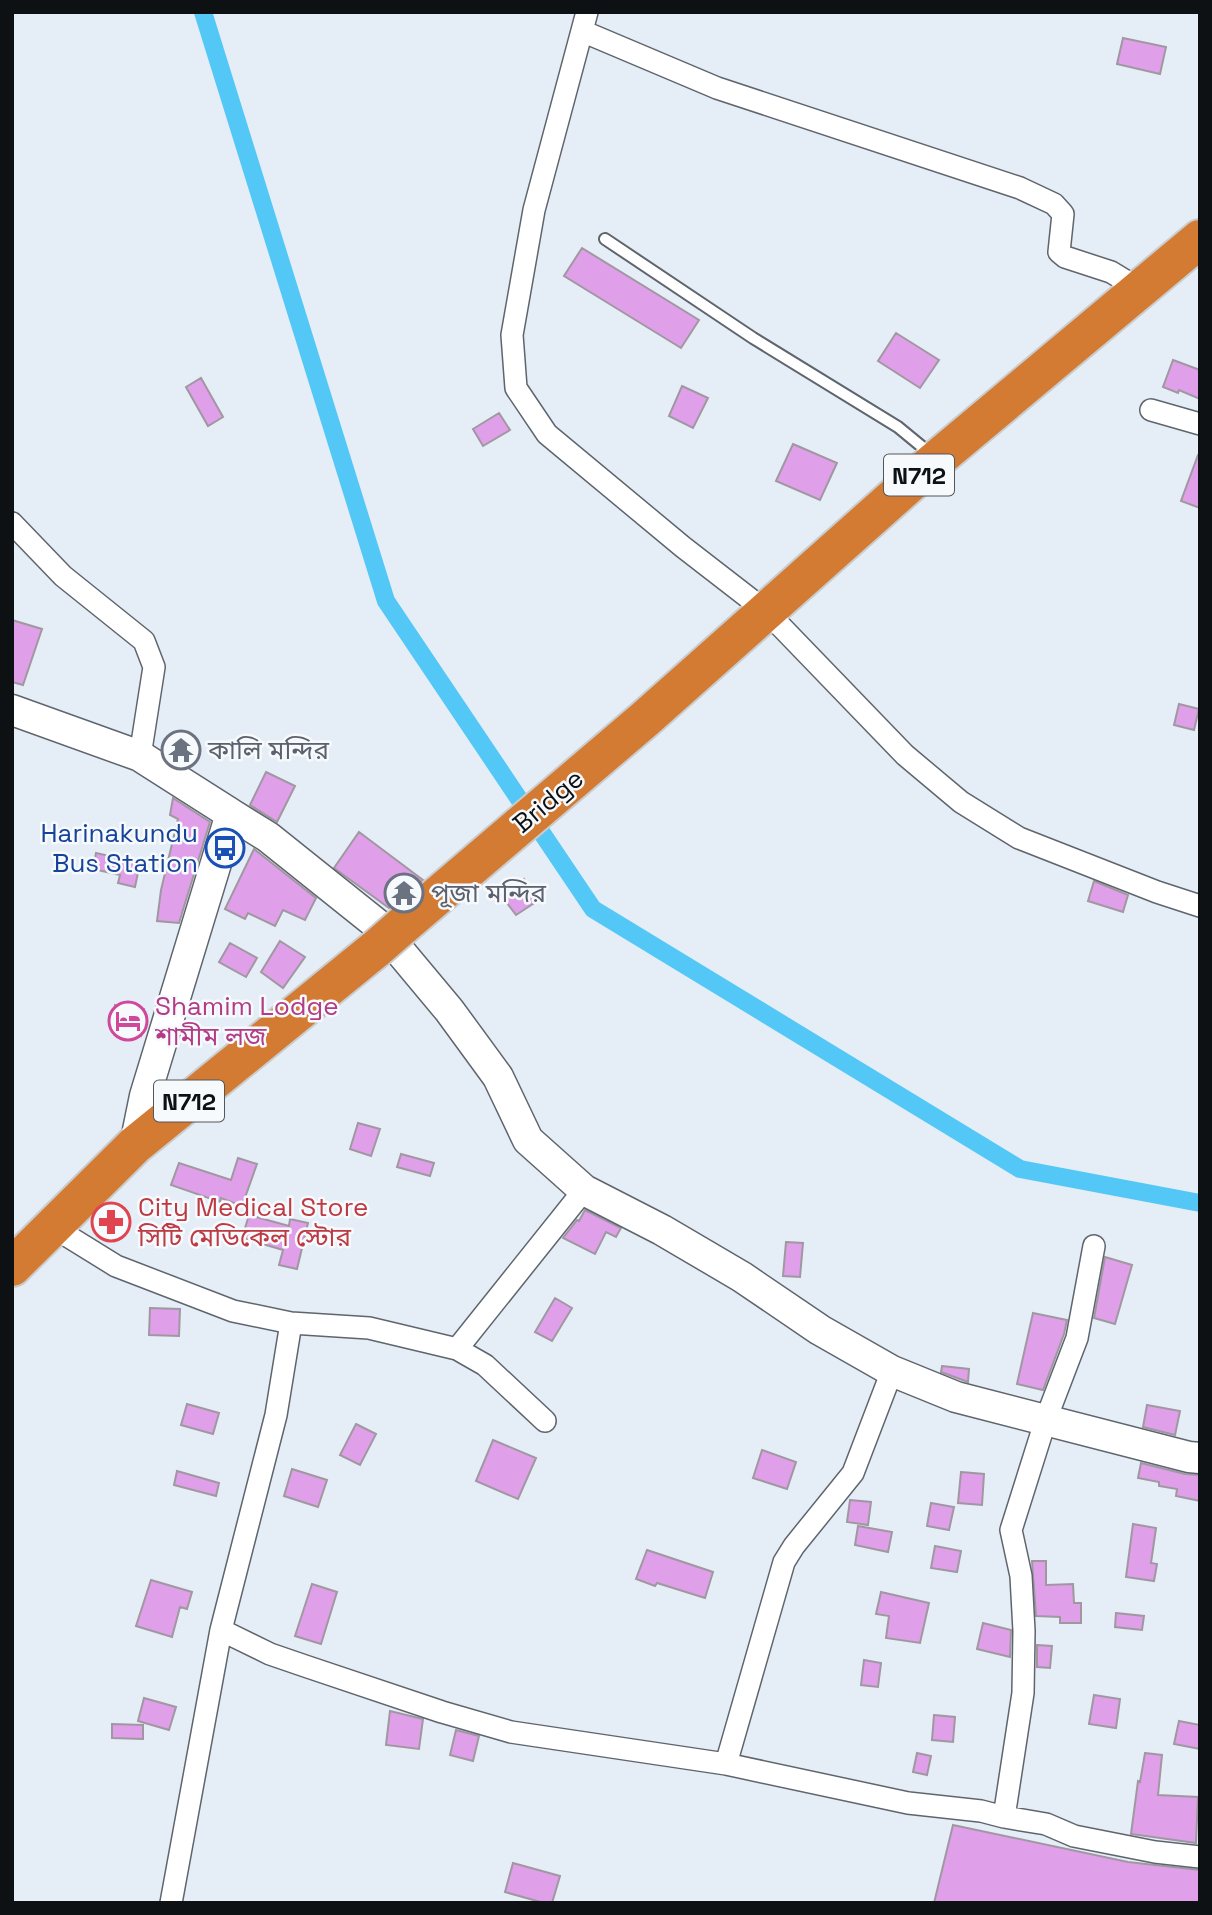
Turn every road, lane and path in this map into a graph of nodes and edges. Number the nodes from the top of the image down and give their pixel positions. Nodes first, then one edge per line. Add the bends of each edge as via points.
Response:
1 (585, 22) edge
2 (605, 239) dead end
3 (1200, 239) edge
4 (1139, 289) junction
5 (1150, 410) dead end
6 (1200, 424) edge
7 (936, 460) junction
8 (12, 523) edge
9 (767, 612) junction
10 (12, 710) edge
11 (140, 756) junction
12 (231, 814) junction
13 (1200, 906) edge
14 (135, 1145) junction
15 (584, 1190) junction
16 (53, 1227) junction
17 (1094, 1246) dead end
18 (12, 1267) edge
19 (291, 1323) junction
20 (457, 1349) junction
21 (892, 1371) junction
22 (1046, 1419) junction
23 (545, 1421) dead end
24 (1200, 1458) edge
25 (220, 1630) junction
26 (726, 1764) junction
27 (1004, 1817) junction
28 (1200, 1857) edge
29 (171, 1903) edge

1 - 4 street via 717,88 1020,188 1054,204 1063,214 1059,252 1111,272
1 - 9 street via 534,210 512,335 516,388 547,434
2 - 7 lane via 752,338 898,427
3 - 4 highway, N712
4 - 7 highway, N712
5 - 6 street
7 - 9 highway, N712
8 - 11 street via 64,576 144,641 154,667
9 - 13 street via 905,755 961,802 1019,838
9 - 14 highway, Bridge / N712 via 389,937
10 - 11 street
11 - 12 street
12 - 14 street via 145,1096
12 - 15 street via 268,837 378,925 498,1077 528,1140
14 - 16 highway, N712
15 - 20 street
15 - 21 street via 742,1277
16 - 18 highway, N712
16 - 19 street via 138,1275 233,1311
17 - 22 street via 1077,1338
19 - 20 street via 369,1328
19 - 25 street via 276,1415
20 - 23 street via 485,1365
21 - 22 street via 956,1397
21 - 26 street via 853,1473 784,1562
22 - 24 street
22 - 27 street via 1011,1530 1021,1576 1023,1693
25 - 26 street via 304,1666 512,1732
25 - 29 street
26 - 27 street via 908,1803
27 - 28 street via 1046,1824 1074,1836

